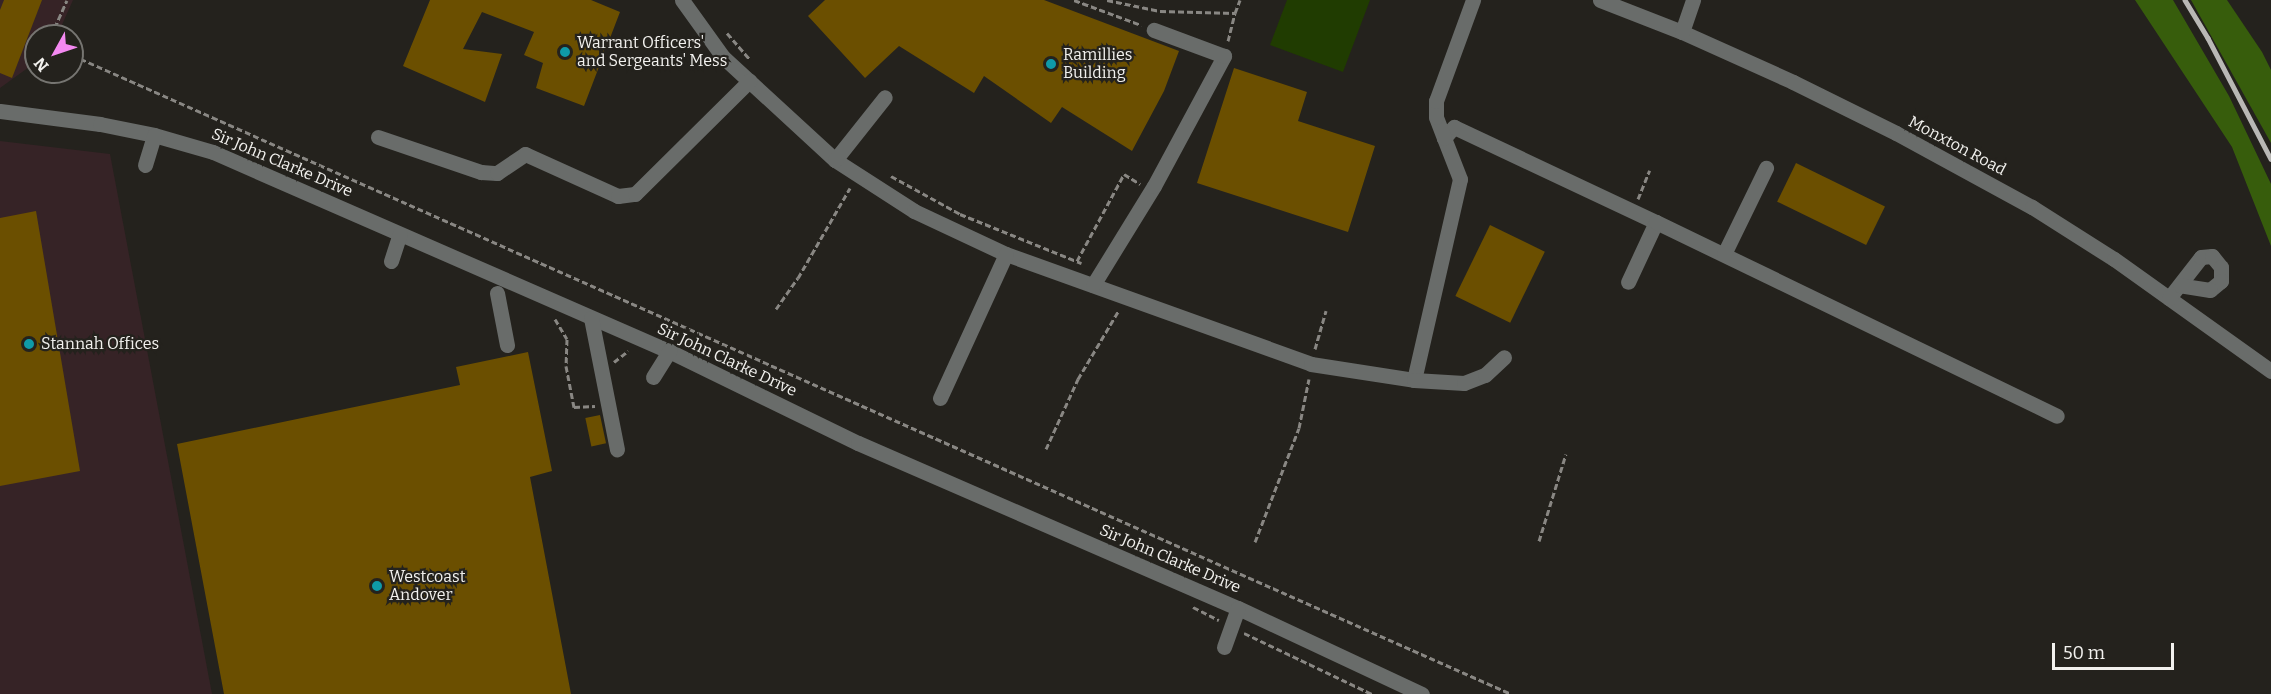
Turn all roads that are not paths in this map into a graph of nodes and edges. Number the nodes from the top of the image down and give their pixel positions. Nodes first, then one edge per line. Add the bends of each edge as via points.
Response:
1 (682, 0) edge
2 (1473, 0) edge
3 (1600, 0) edge
4 (1693, 0) edge
5 (1154, 30) road end
6 (1682, 32) junction
7 (748, 81) junction
8 (885, 98) dead end
9 (0, 111) edge
10 (154, 135) junction
11 (378, 137) dead end
12 (1444, 138) junction
13 (835, 160) junction
14 (145, 165) dead end
15 (1766, 168) dead end
16 (1656, 222) junction
17 (400, 234) junction
18 (1006, 254) junction
19 (1724, 254) junction
20 (391, 261) dead end
21 (1628, 282) dead end
22 (1094, 285) junction
23 (2180, 285) dead end
24 (497, 293) dead end
25 (2169, 298) junction
26 (591, 318) junction
27 (507, 345) dead end
28 (669, 351) junction
29 (1504, 357) dead end
30 (2271, 371) edge
31 (653, 377) dead end
32 (1414, 380) junction
33 (940, 398) dead end
34 (2057, 416) dead end
35 (617, 449) dead end
36 (1238, 608) junction
37 (1224, 647) dead end
38 (1422, 694) edge

1 - 7 street via 723,57
2 - 12 street via 1436,101 1436,117
3 - 6 street, Monxton Road
4 - 6 street
5 - 22 street via 1224,56 1160,176
6 - 25 street, Monxton Road via 1896,133 2085,239
7 - 11 street via 635,194 618,196 525,154 497,173 481,172
7 - 13 street
8 - 13 street
9 - 10 street, Sir John Clarke Drive
10 - 14 street
10 - 17 street, Sir John Clarke Drive via 213,152
12 - 16 street via 1454,127
12 - 32 street via 1460,179
13 - 18 street via 914,212
15 - 19 street
16 - 19 street
16 - 21 street
17 - 20 street
17 - 26 street, Sir John Clarke Drive
18 - 22 street
18 - 33 street
19 - 34 street
22 - 32 street via 1311,364
23 - 25 street
24 - 27 street
25 - 30 street, Monxton Road
26 - 28 street, Sir John Clarke Drive
26 - 35 street
28 - 31 street
28 - 36 street, Sir John Clarke Drive via 858,443
29 - 32 street via 1485,375 1464,383
36 - 37 street
36 - 38 street, Sir John Clarke Drive

